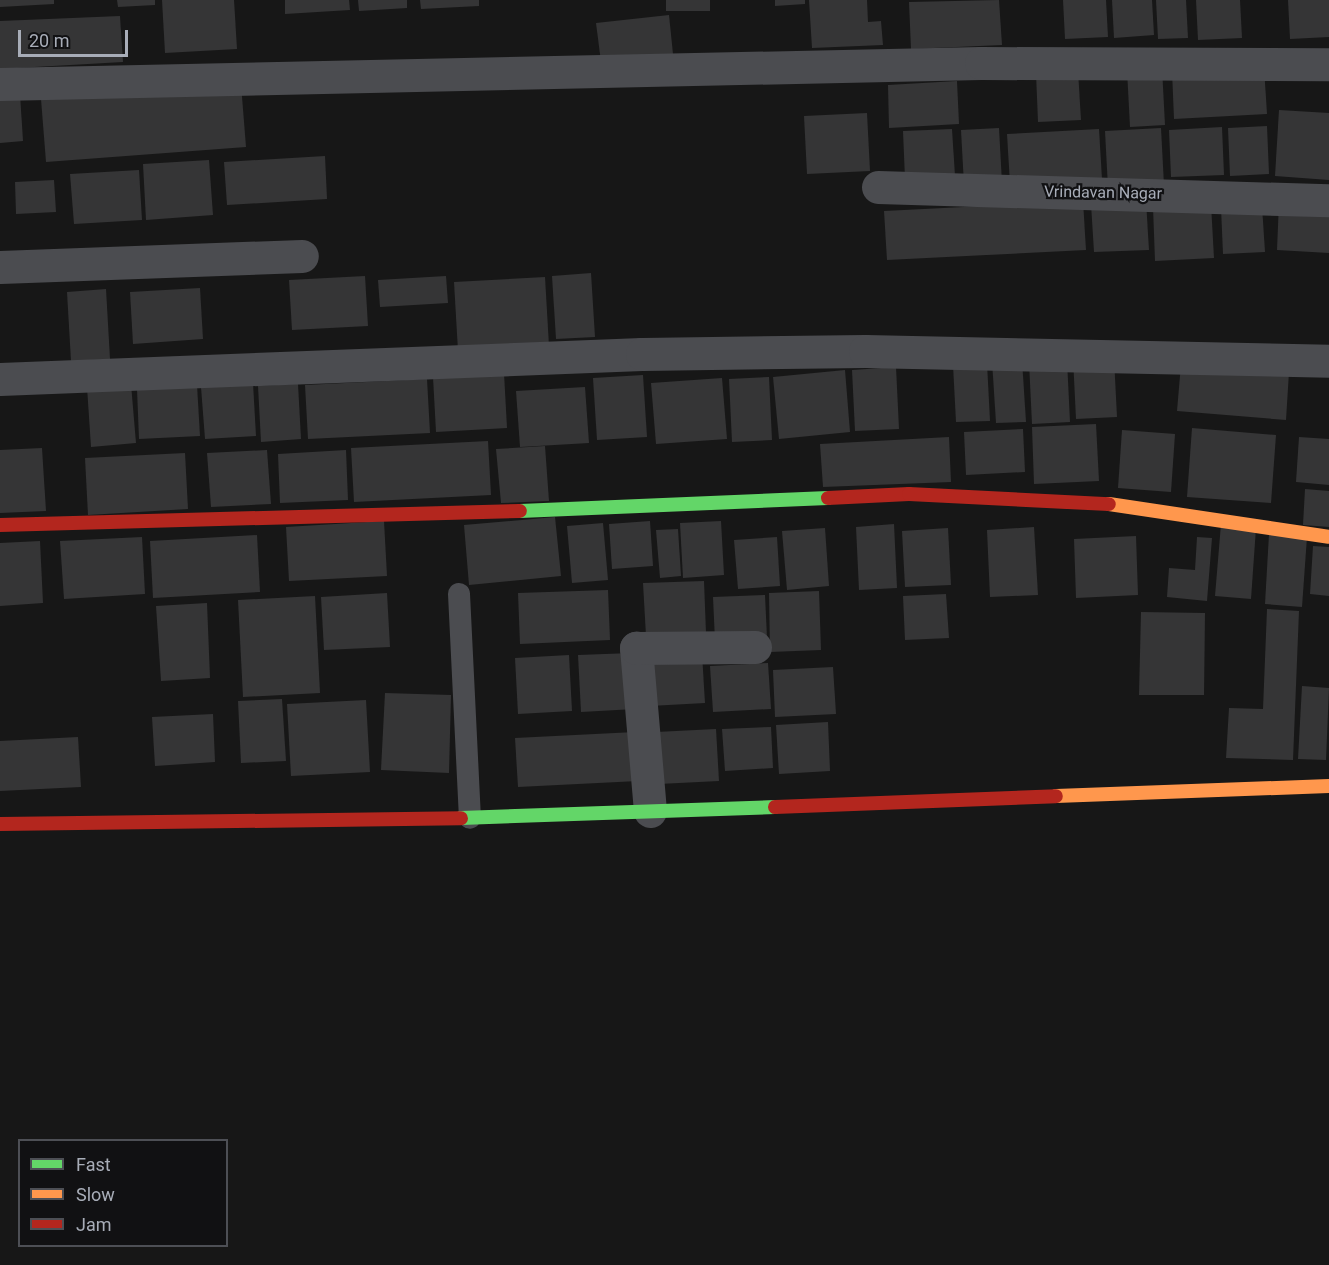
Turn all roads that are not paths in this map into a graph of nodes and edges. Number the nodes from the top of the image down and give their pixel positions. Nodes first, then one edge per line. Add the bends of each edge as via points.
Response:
1 (1329, 64) edge
2 (0, 84) edge
3 (878, 187) dead end
4 (1329, 200) edge
5 (302, 256) dead end
6 (0, 267) edge
7 (1329, 361) edge
8 (0, 380) edge
9 (0, 525) edge
10 (1329, 537) edge
11 (459, 594) dead end
12 (755, 647) dead end
13 (1329, 786) edge
14 (650, 811) junction
15 (470, 818) junction
16 (0, 824) edge

1 - 2 street via 969,64
3 - 4 street, Vrindavan Nagar
5 - 6 street
7 - 8 street via 865,351 642,354
9 - 10 street via 372,518 909,494 1077,499
11 - 15 lane
12 - 14 street via 636,648
13 - 14 street
14 - 15 street
15 - 16 street

